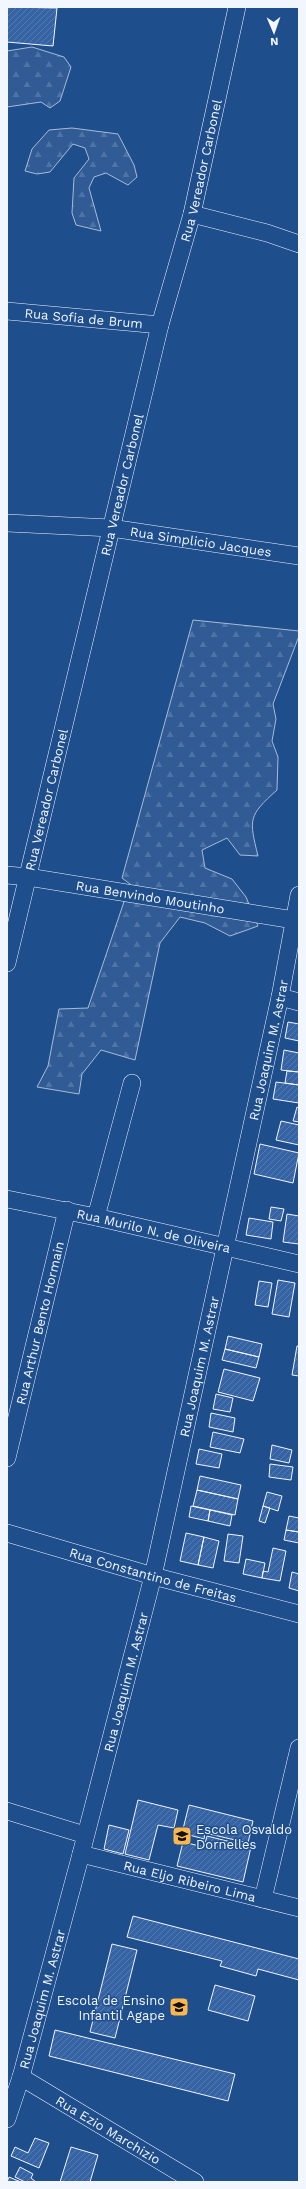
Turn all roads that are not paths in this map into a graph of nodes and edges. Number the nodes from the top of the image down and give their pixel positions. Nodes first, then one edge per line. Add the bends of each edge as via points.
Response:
1 (238, 7) edge
2 (192, 214) junction
3 (299, 244) edge
4 (7, 311) edge
5 (160, 325) junction
6 (7, 523) edge
7 (111, 528) junction
8 (299, 556) edge
9 (7, 875) edge
10 (28, 877) junction
11 (299, 895) edge
12 (294, 920) junction
13 (7, 963) edge
14 (280, 997) junction
15 (299, 1002) edge
16 (132, 1084) dead end
17 (7, 1199) edge
18 (67, 1210) junction
19 (96, 1217) junction
20 (224, 1246) junction
21 (299, 1264) edge
22 (7, 1458) edge
23 (7, 1533) edge
24 (153, 1576) junction
25 (299, 1614) edge
26 (299, 1748) edge
27 (7, 1811) edge
28 (85, 1835) junction
29 (81, 1854) junction
30 (264, 1899) junction
31 (299, 1908) edge
32 (21, 2077) junction
33 (7, 2119) edge
34 (196, 2182) edge

1 - 2 street, Rua Vereador Carbonel
2 - 3 street
2 - 5 street, Rua Vereador Carbonel
4 - 5 street, Rua Sofia de Brum
5 - 7 street, Rua Vereador Carbonel
6 - 7 street, Rua Simplicio Jacques
7 - 8 street, Rua Simplicio Jacques
7 - 10 street, Rua Vereador Carbonel
9 - 10 street, Rua Benvindo Moutinho
10 - 12 street, Rua Benvindo Moutinho
10 - 13 street, Rua Vereador Carbonel
11 - 12 street, Rua Joaquim M. Astrar
12 - 14 street, Rua Joaquim M. Astrar
14 - 15 street
14 - 20 street, Rua Joaquim M. Astrar
16 - 19 street
17 - 18 street, Rua Murilo N. de Oliveira
18 - 19 street, Rua Murilo N. de Oliveira
18 - 22 street, Rua Arthur Bento Hormain
19 - 20 street, Rua Murilo N. de Oliveira
20 - 21 street, Rua Murilo N. de Oliveira
20 - 24 street, Rua Joaquim M. Astrar
23 - 24 street, Rua Constantino de Freitas
24 - 25 street, Rua Constantino de Freitas
24 - 28 street, Rua Joaquim M. Astrar
26 - 30 street
27 - 28 street
28 - 29 street, Rua Joaquim M. Astrar
29 - 30 street, Rua Eljo Ribeiro Lima
29 - 32 street, Rua Joaquim M. Astrar
30 - 31 street, Rua Eljo Ribeiro Lima
32 - 33 street, Rua Joaquim M. Astrar
32 - 34 street, Rua Ezio Marchizio

